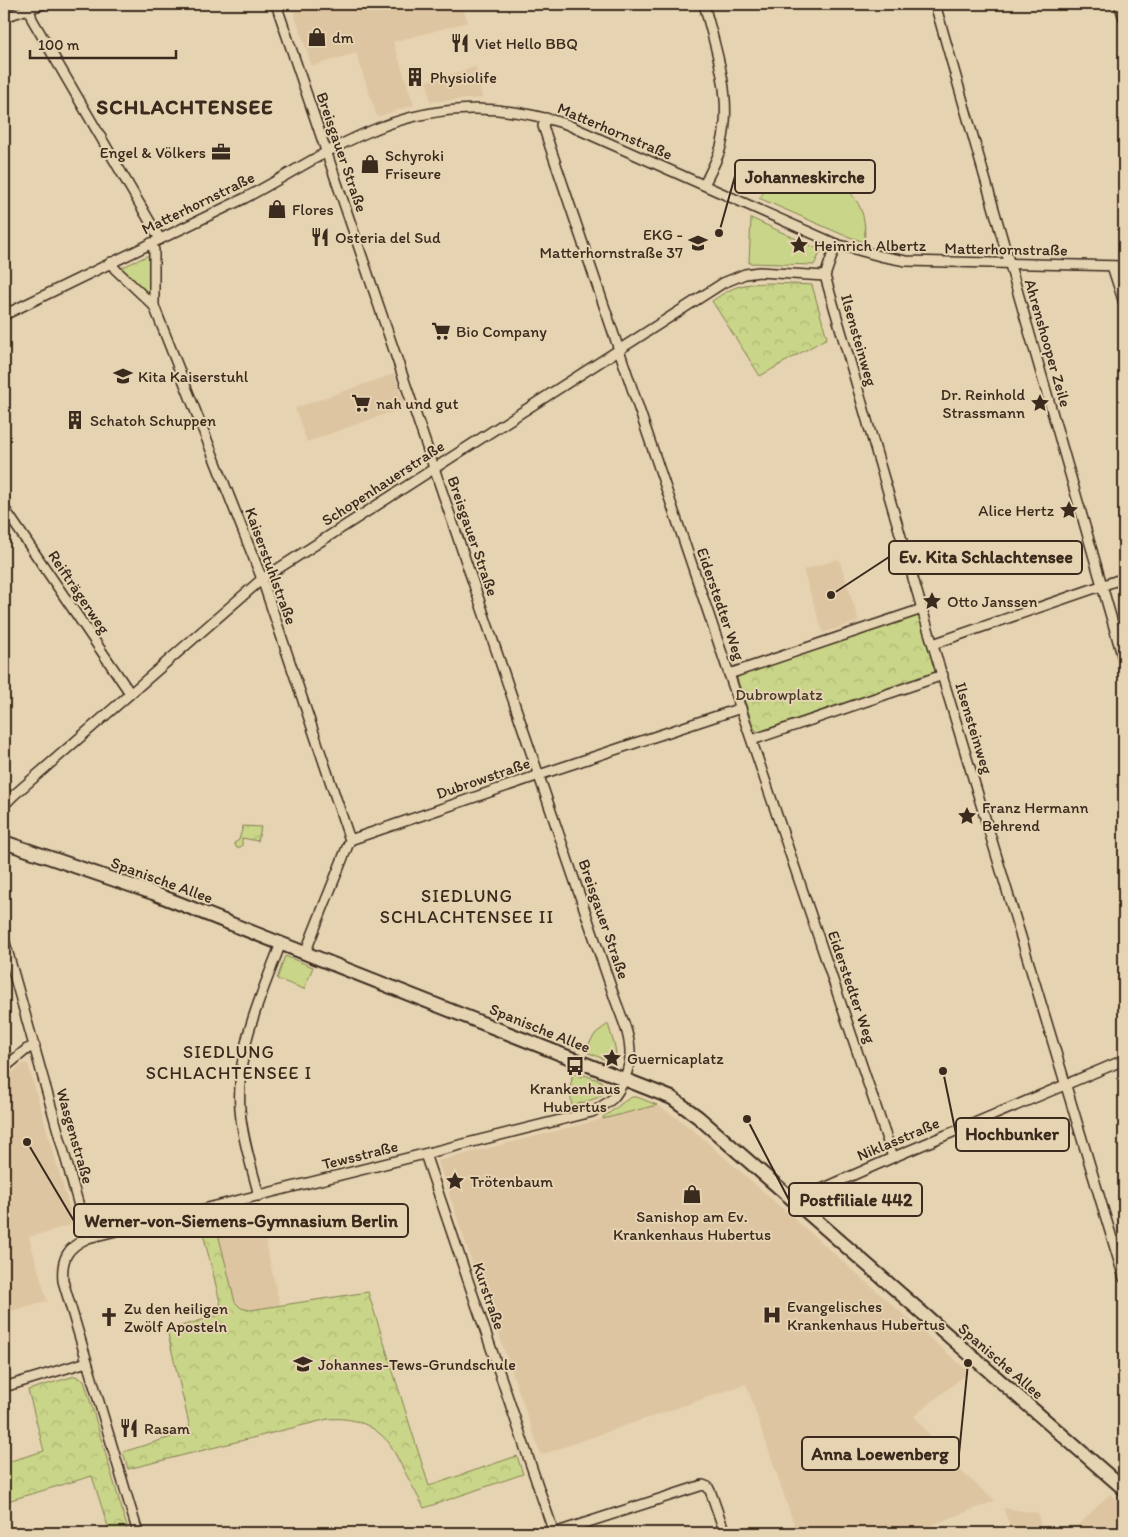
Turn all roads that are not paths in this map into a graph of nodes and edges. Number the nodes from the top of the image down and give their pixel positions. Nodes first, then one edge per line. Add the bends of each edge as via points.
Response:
1 (43, 4) edge
2 (276, 4) edge
3 (704, 4) edge
4 (935, 4) edge
5 (1119, 4) edge
6 (28, 8) junction
7 (4, 17) edge
8 (1124, 18) edge
9 (546, 118) junction
10 (327, 153) junction
11 (704, 185) junction
12 (160, 239) junction
13 (151, 243) junction
14 (836, 244) junction
15 (112, 262) junction
16 (1010, 263) junction
17 (1112, 266) junction
18 (1124, 266) edge
19 (825, 276) junction
20 (1124, 303) edge
21 (154, 306) junction
22 (4, 315) edge
23 (618, 350) junction
24 (434, 468) junction
25 (4, 508) edge
26 (1124, 578) edge
27 (262, 579) junction
28 (1102, 585) junction
29 (922, 609) junction
30 (933, 644) junction
31 (1124, 662) edge
32 (729, 674) junction
33 (943, 675) junction
34 (130, 693) junction
35 (741, 708) junction
36 (752, 740) junction
37 (539, 775) junction
38 (4, 805) edge
39 (350, 840) junction
40 (4, 842) edge
41 (4, 939) edge
42 (281, 943) junction
43 (306, 953) junction
44 (35, 1046) junction
45 (1124, 1060) edge
46 (4, 1068) edge
47 (624, 1078) junction
48 (1065, 1085) junction
49 (425, 1154) junction
50 (893, 1157) junction
51 (258, 1196) junction
52 (798, 1205) junction
53 (88, 1238) junction
54 (1124, 1278) edge
55 (87, 1362) junction
56 (4, 1387) edge
57 (1124, 1489) edge
58 (138, 1533) edge
59 (554, 1533) edge
60 (725, 1533) edge

1 - 6 street
2 - 10 street, Breisgauer Straße
3 - 11 street via 724,78 726,110 720,150
4 - 16 street, Ahrenshooper Zeile
5 - 8 street
6 - 7 street
6 - 12 street
9 - 10 street, Matterhornstraße via 488,108 447,110 422,114 379,128
9 - 11 street, Matterhornstraße
9 - 23 street, Eiderstedter Weg via 543,126
10 - 12 street, Matterhornstraße
10 - 24 street, Breisgauer Straße
11 - 14 street, Matterhornstraße
12 - 13 street, Matterhornstraße
13 - 15 street, Matterhornstraße
13 - 21 street, Kaiserstuhlstraße via 154,250
14 - 16 street, Matterhornstraße via 906,261
14 - 19 street, Ilsensteinweg
15 - 21 street, Kaiserstuhlstraße via 115,269
15 - 22 street, Matterhornstraße
16 - 17 street, Matterhornstraße
16 - 28 street, Ahrenshooper Zeile
17 - 18 street, Matterhornstraße
17 - 20 street
19 - 23 street, Schopenhauerstraße via 745,274 723,283
19 - 29 street, Ilsensteinweg
21 - 27 street, Kaiserstuhlstraße
23 - 24 street, Schopenhauerstraße
23 - 32 street, Eiderstedter Weg
24 - 27 street, Schopenhauerstraße
24 - 37 street, Breisgauer Straße
25 - 34 street, Reifträgerweg
26 - 28 street
27 - 34 street, Schopenhauerstraße
27 - 39 street, Kaiserstuhlstraße
28 - 30 street
28 - 31 street, Ahrenshooper Zeile
29 - 30 street, Ilsensteinweg
29 - 32 street
30 - 33 street, Ilsensteinweg
32 - 35 street, Eiderstedter Weg
33 - 36 street
33 - 48 street, Ilsensteinweg
34 - 38 street, Schopenhauerstraße
35 - 36 street, Eiderstedter Weg
35 - 37 street, Dubrowstraße
36 - 50 street, Eiderstedter Weg
37 - 39 street, Dubrowstraße
37 - 47 street, Breisgauer Straße via 628,1039 629,1065
39 - 43 street
40 - 42 main road, Spanische Allee via 153,892
41 - 44 street, Wasgenstraße
42 - 43 main road, Spanische Allee
42 - 51 street via 250,1021 242,1063 240,1110
43 - 47 main road, Spanische Allee
44 - 46 street
44 - 53 street, Wasgenstraße
45 - 48 street, Niklasstraße
47 - 49 street, Tewsstraße via 612,1098 592,1112
47 - 52 main road, Spanische Allee via 685,1107
48 - 50 street, Niklasstraße
48 - 54 street, Ilsensteinweg
49 - 51 street, Tewsstraße
49 - 59 street, Kurstraße
50 - 52 street, Niklasstraße via 806,1196
51 - 53 street, Tewsstraße
52 - 57 main road, Spanische Allee
53 - 55 street via 71,1249 62,1273
55 - 56 street
55 - 58 street
59 - 60 street via 703,1485 712,1493

